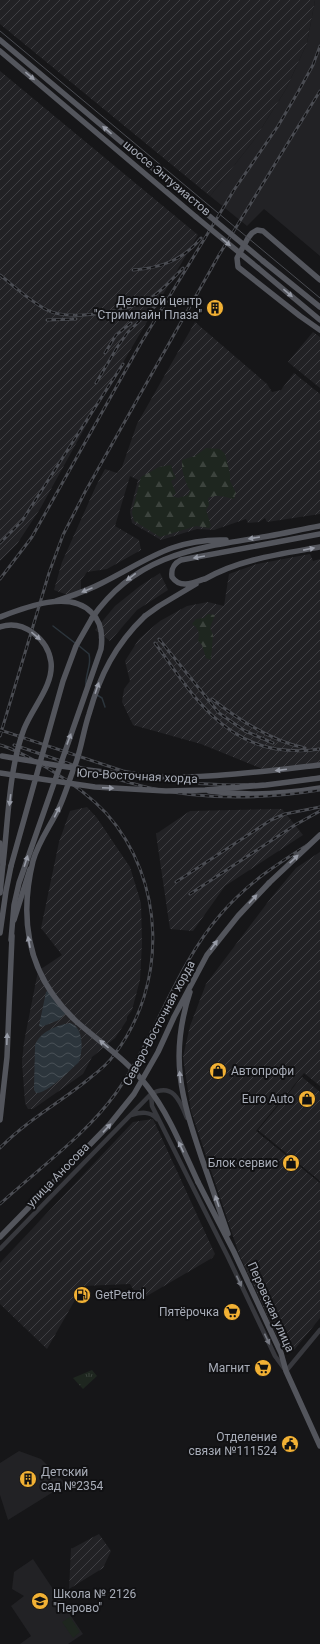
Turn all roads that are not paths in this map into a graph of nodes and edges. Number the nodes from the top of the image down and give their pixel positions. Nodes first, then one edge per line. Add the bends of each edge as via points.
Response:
1 (0, 40) edge
2 (0, 51) edge
3 (320, 280) edge
4 (320, 307) edge
5 (320, 320) edge
6 (320, 330) edge
7 (320, 526) edge
8 (320, 533) edge
9 (270, 536) junction
10 (240, 540) junction
11 (320, 547) edge
12 (207, 578) junction
13 (54, 601) junction
14 (0, 617) edge
15 (0, 627) edge
16 (1, 756) edge
17 (320, 765) edge
18 (0, 773) edge
19 (320, 778) edge
20 (320, 788) edge
21 (205, 790) junction
22 (320, 835) edge
23 (0, 843) edge
24 (33, 859) junction
25 (3, 864) junction
26 (0, 893) edge
27 (0, 933) edge
28 (11, 940) junction
29 (195, 977) junction
30 (151, 1094) junction
31 (131, 1114) junction
32 (0, 1120) edge
33 (162, 1125) junction
34 (194, 1134) junction
35 (0, 1237) edge
36 (0, 1249) edge
37 (234, 1252) junction
38 (320, 1330) edge
39 (286, 1371) junction
40 (320, 1446) edge

4 -> 1 main road, шоссе Энтузиастов, bridge
2 -> 5 main road, шоссе Энтузиастов, bridge
3 - 6 main road via 263,231 257,230 252,233 237,258 238,267
7 - 9 main road
8 - 9 main road
8 -> 12 main road via 181,560 172,569 172,577 182,585
9 -> 10 main road
10 -> 13 main road via 214,539 160,552 100,584
10 -> 27 main road, bridge via 190,550 152,564 120,586 92,618 76,646 59,695 11,866
12 -> 11 main road via 254,560
24 -> 12 main road, bridge via 59,809 107,666 125,638 146,616
13 - 14 main road, bridge
28 -> 13 main road, bridge via 19,883 101,649 101,626 96,616 78,603
15 -> 25 main road, bridge via 13,625 35,634 48,651 51,663 46,687 24,728 18,748
17 -> 16 main road, bridge via 186,777 107,773
18 -> 21 main road, Юго-Восточная хорда, bridge via 95,787 166,791
19 - 21 main road, Юго-Восточная хорда, bridge
20 - 21 main road, bridge via 232,794
29 -> 22 main road, Северо-Восточная хорда, bridge via 207,955 238,916
23 - 25 main road, bridge
24 - 28 main road, bridge via 14,920
37 -> 24 main road, bridge via 169,1122 148,1087 132,1069 68,1014 40,975 30,945 27,922 27,898
25 - 26 main road
32 -> 28 main road via 7,1057
34 -> 29 main road via 183,1101 179,1055 183,1016
35 -> 29 main road, Северо-Восточная хорда via 109,1125 134,1094
30 - 31 street, улица Аносова
30 - 33 street, Перовская улица via 152,1106
30 - 34 street via 167,1091 176,1096
31 - 33 street via 150,1114
31 - 36 street, улица Аносова
33 -> 39 street, Перовская улица via 275,1356
37 -> 34 main road
37 - 39 main road, Перовская улица via 281,1353
38 - 39 street
39 - 40 main road, Перовская улица

